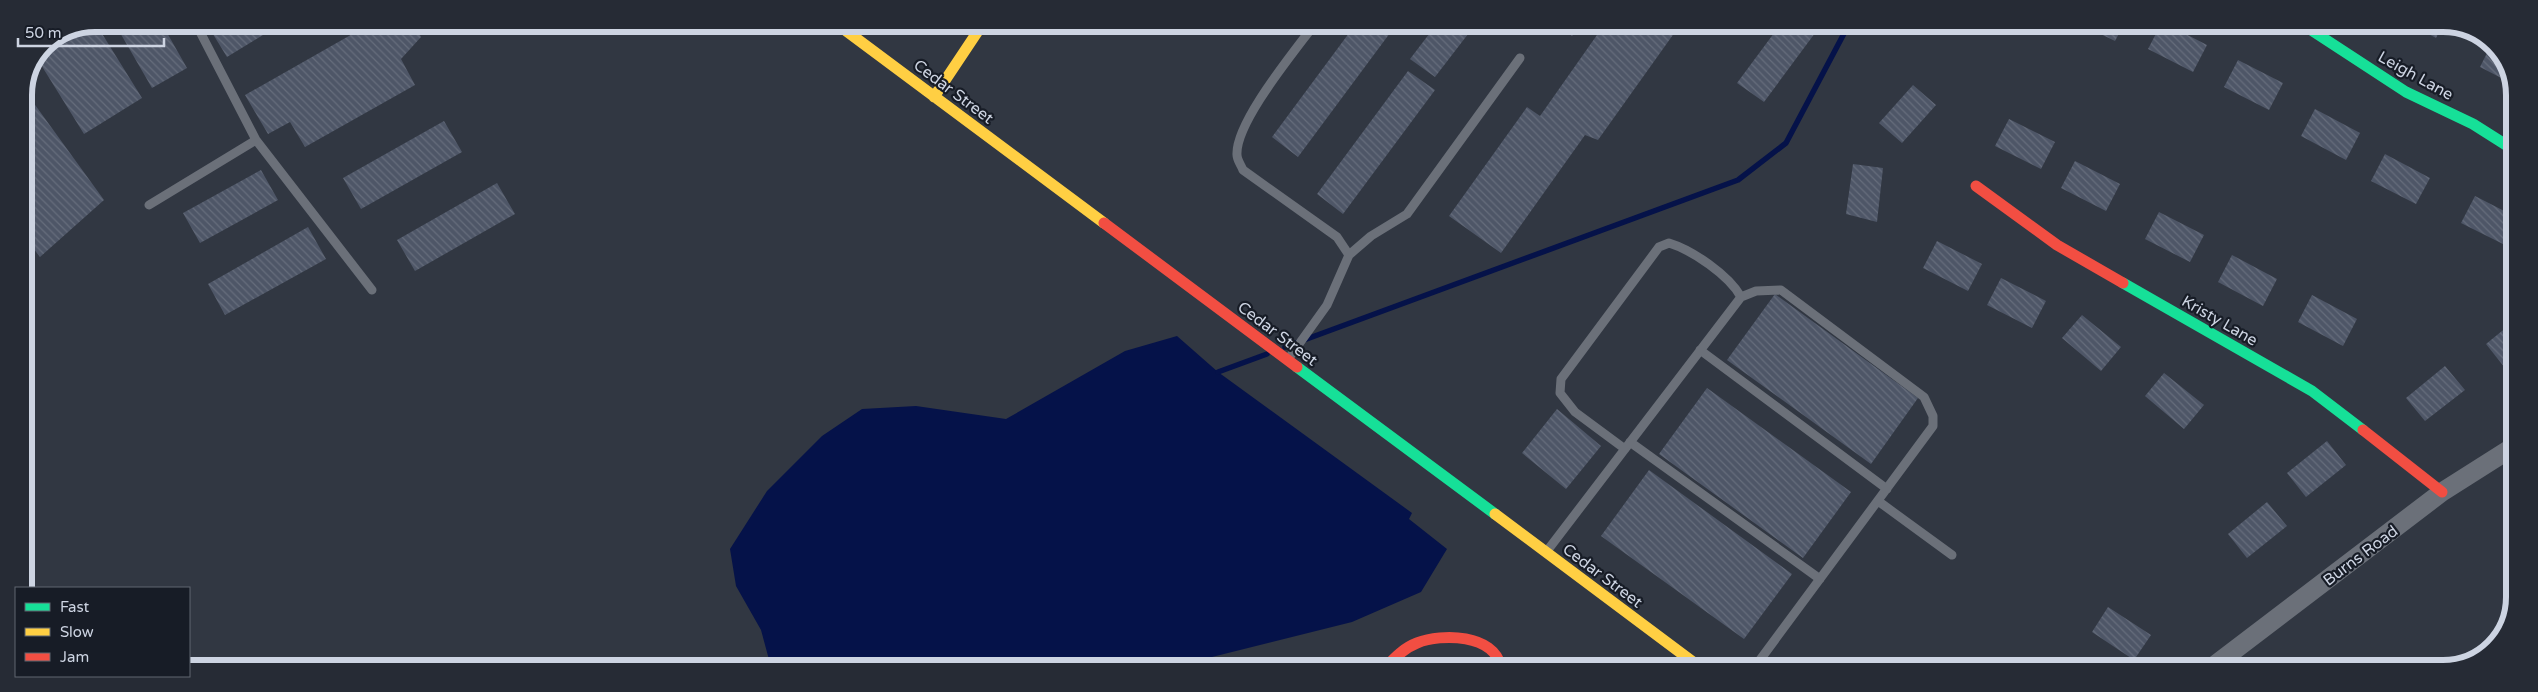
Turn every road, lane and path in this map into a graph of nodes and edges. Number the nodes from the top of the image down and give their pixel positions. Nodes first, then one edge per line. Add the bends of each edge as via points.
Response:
1 (200, 32) edge
2 (848, 32) edge
3 (977, 32) edge
4 (1309, 32) edge
5 (2314, 32) edge
6 (1520, 58) dead end
7 (934, 97) junction
8 (256, 140) junction
9 (2505, 144) edge
10 (1976, 186) dead end
11 (149, 205) dead end
12 (1350, 255) junction
13 (372, 290) dead end
14 (1740, 297) junction
15 (1700, 350) junction
16 (1287, 360) junction
17 (1627, 445) junction
18 (2506, 452) edge
19 (1887, 489) junction
20 (2442, 492) junction
21 (1878, 501) junction
22 (1546, 552) junction
23 (1952, 555) dead end
24 (1820, 579) junction
25 (1392, 660) edge
26 (1499, 660) edge
27 (1690, 660) edge
28 (1760, 660) edge
29 (2222, 660) edge

1 - 8 lane
2 - 7 street, Cedar Street
3 - 7 street
4 - 12 lane via 1259,100 1241,134 1237,156 1243,170 1337,237
5 - 9 street, Leigh Lane via 2406,92 2473,124
6 - 12 lane via 1407,214 1371,236
7 - 16 street, Cedar Street
8 - 11 lane
8 - 13 lane
10 - 20 street, Kristy Lane via 2057,245 2312,391
12 - 16 lane via 1327,305
14 - 15 lane
14 - 17 lane via 1734,285 1684,247 1669,243 1659,248 1561,378 1560,393 1576,412
14 - 19 lane via 1756,291 1781,290 1924,397 1934,426
15 - 17 lane
15 - 19 lane
16 - 22 street, Cedar Street
17 - 22 lane
17 - 24 lane
18 - 20 street, Burns Road
19 - 21 lane
20 - 29 street, Burns Road
21 - 23 lane
21 - 24 lane
22 - 27 street, Cedar Street
24 - 28 lane
25 - 26 street via 1420,641 1447,638 1480,642 1492,649

